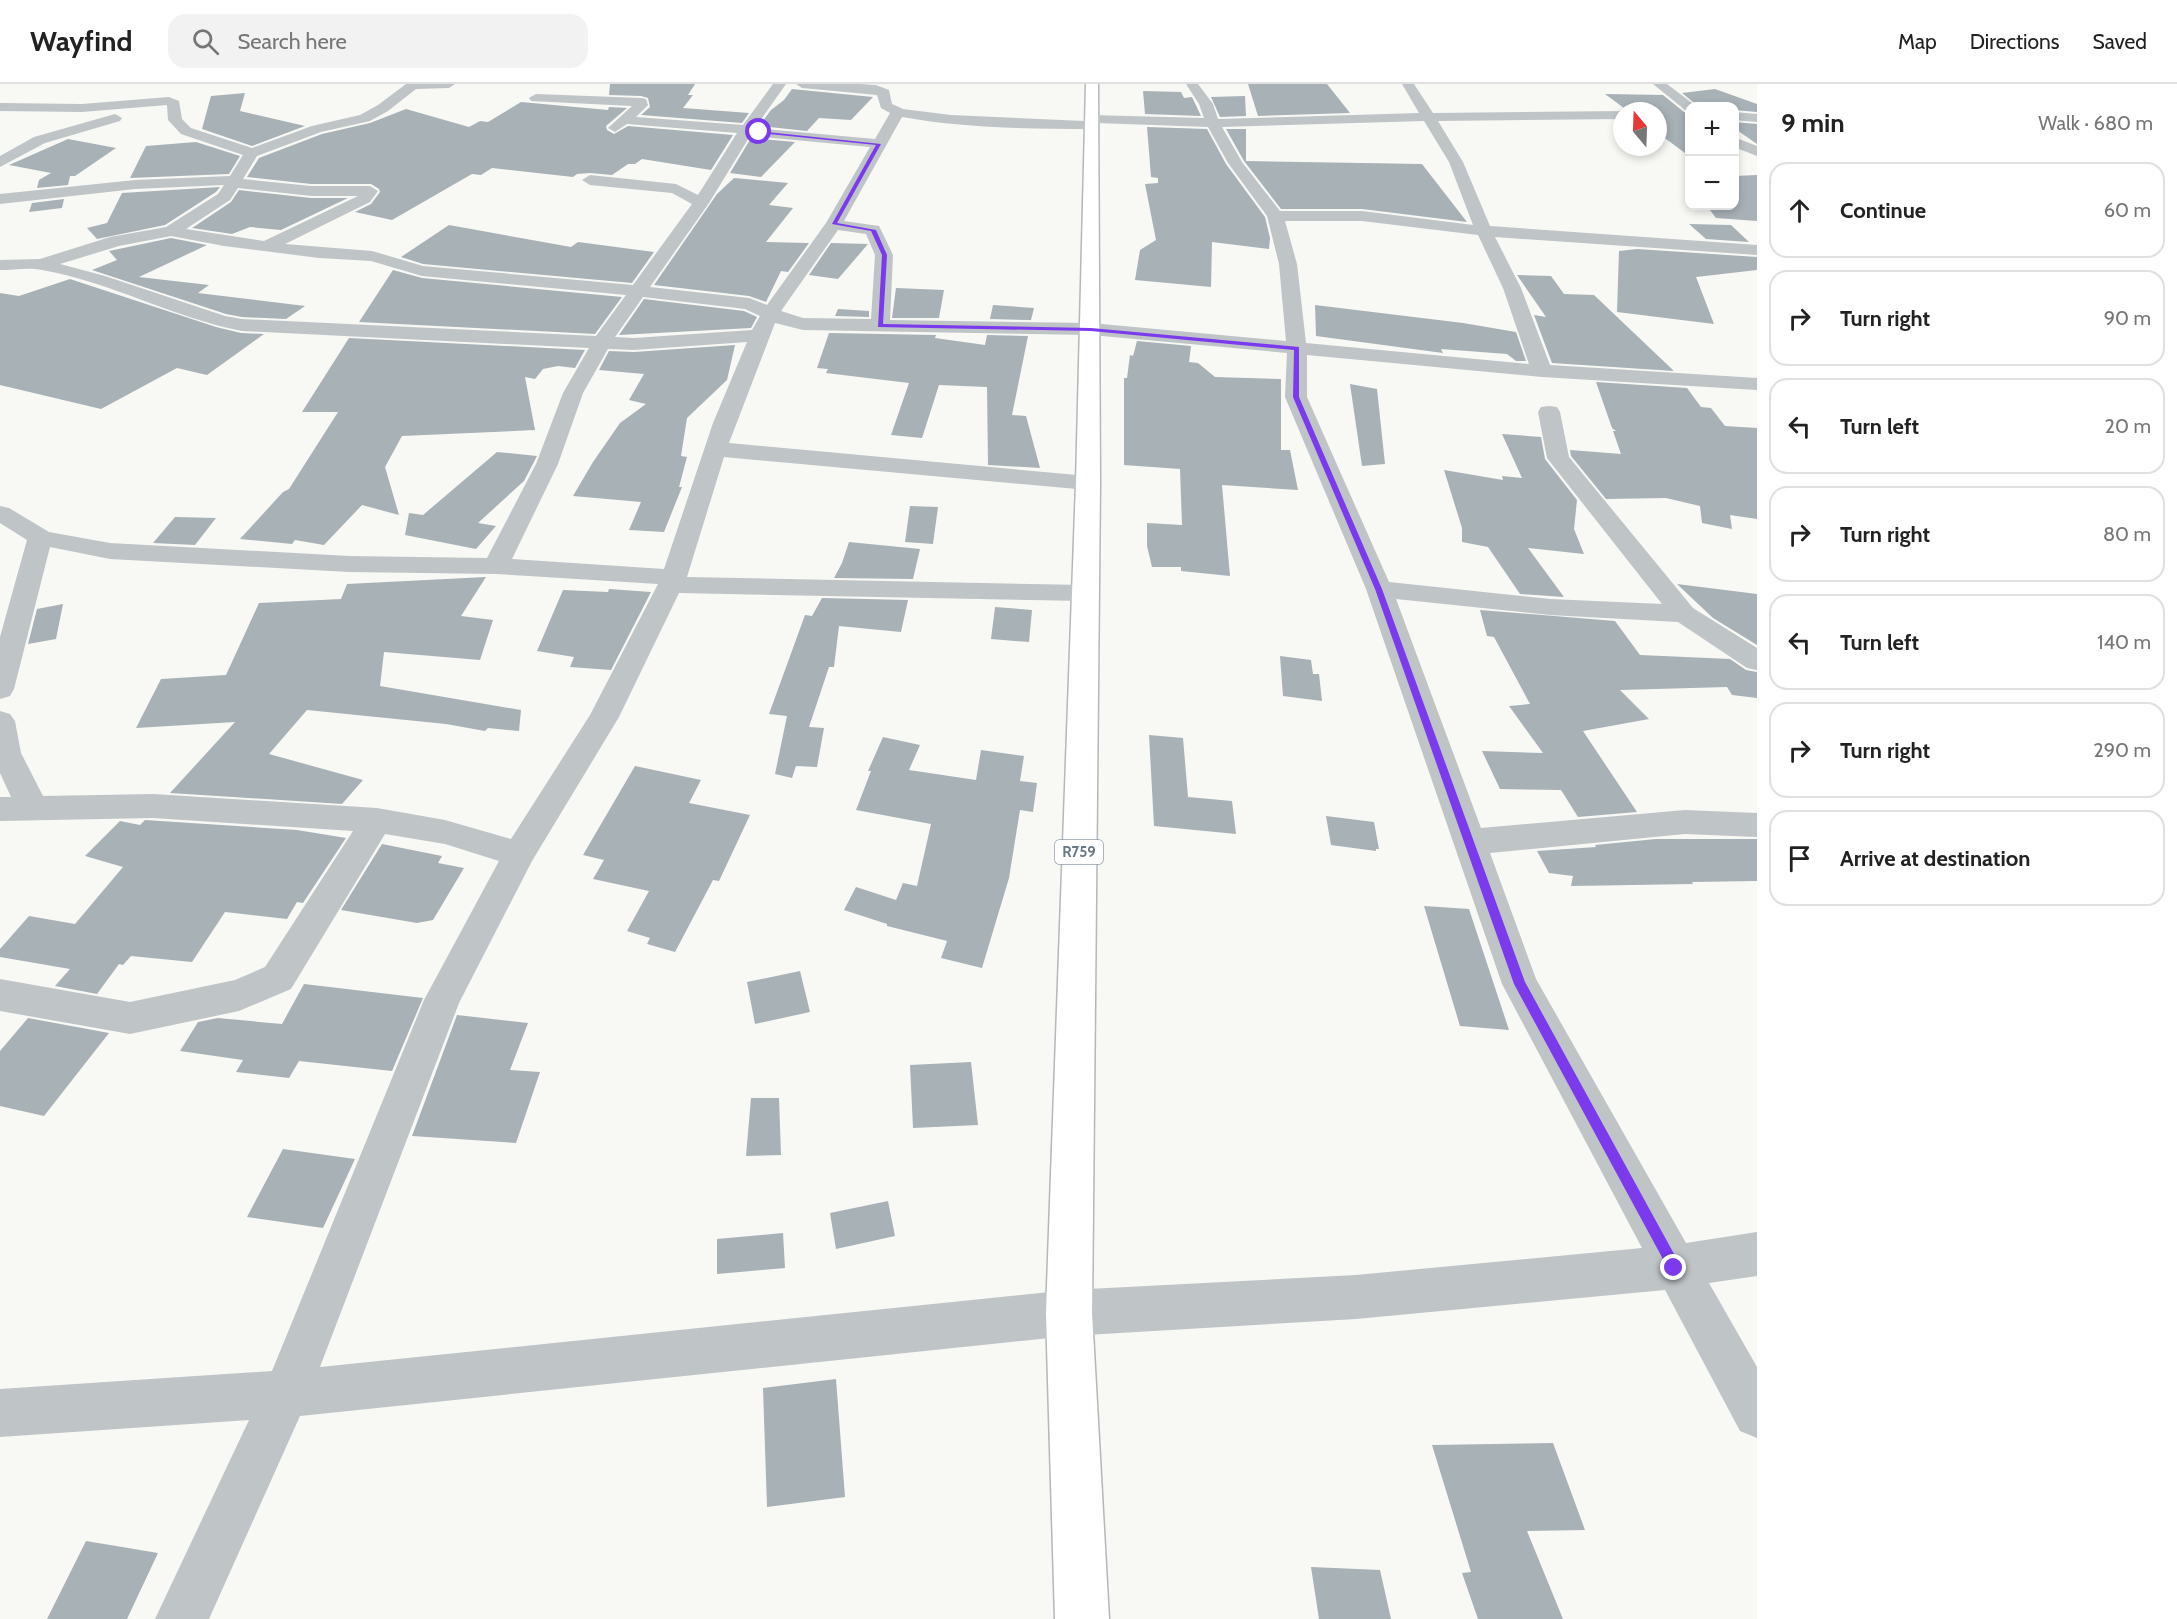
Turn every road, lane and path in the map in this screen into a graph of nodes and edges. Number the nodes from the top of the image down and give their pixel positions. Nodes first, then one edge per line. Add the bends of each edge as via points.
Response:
1 (414, 84) edge
2 (449, 84) edge
3 (567, 84) edge
4 (780, 84) edge
5 (802, 84) edge
6 (1092, 84) edge
7 (1192, 84) edge
8 (1408, 84) edge
9 (1659, 84) edge
10 (878, 87) edge
11 (179, 89) dead end
12 (536, 98) dead end
13 (583, 99) junction
14 (169, 101) junction
15 (139, 103) junction
16 (1685, 104) edge
17 (3, 109) edge
18 (898, 112) junction
19 (1613, 116) edge
20 (1739, 116) edge
21 (1429, 117) junction
22 (1757, 118) edge
23 (1091, 122) junction
24 (1213, 123) junction
25 (746, 130) junction
26 (1739, 143) edge
27 (879, 144) junction
28 (1757, 152) edge
29 (252, 153) junction
30 (0, 163) edge
31 (34, 179) dead end
32 (590, 180) dead end
33 (235, 181) junction
34 (101, 188) junction
35 (0, 200) edge
36 (702, 203) junction
37 (1275, 216) junction
38 (834, 224) junction
39 (171, 231) junction
40 (1484, 231) junction
41 (267, 246) junction
42 (1757, 250) edge
43 (0, 265) edge
44 (34, 265) junction
45 (0, 284) edge
46 (640, 291) junction
47 (770, 314) junction
48 (880, 325) junction
49 (1091, 329) junction
50 (759, 335) junction
51 (602, 342) junction
52 (1297, 348) junction
53 (1542, 371) junction
54 (1757, 384) edge
55 (1549, 412) dead end
56 (716, 449) junction
57 (1088, 483) junction
58 (0, 513) edge
59 (40, 537) junction
60 (496, 566) junction
61 (672, 581) junction
62 (1378, 589) junction
63 (1084, 593) junction
64 (1684, 614) junction
65 (1757, 662) edge
66 (0, 689) edge
67 (0, 721) edge
68 (0, 809) edge
69 (33, 809) junction
70 (377, 820) junction
71 (1757, 825) edge
72 (1471, 842) junction
73 (519, 854) junction
74 (0, 994) edge
75 (1757, 1254) edge
76 (1674, 1268) junction
77 (1069, 1313) junction
78 (286, 1394) junction
79 (0, 1413) edge
80 (1757, 1414) edge
81 (182, 1619) edge
82 (1082, 1619) edge

1 - 2 street
1 - 29 street via 365,118 317,129
3 - 13 street via 576,88
4 - 25 street
5 - 10 street
6 - 23 main road, R759
7 - 24 street
8 - 21 street
9 - 16 street
10 - 18 street via 888,107
11 - 14 street
12 - 13 street
13 - 25 street via 640,102 620,124
14 - 15 street
14 - 29 street via 174,104 176,120 186,131
15 - 17 street
15 - 30 street via 113,119 21,149
18 - 23 street via 948,118
18 - 27 street
19 - 21 street
20 - 22 street
21 - 24 street
21 - 40 street via 1456,162
23 - 24 street
23 - 49 main road, R759
24 - 37 street via 1235,163
25 - 27 street
25 - 36 street
26 - 28 street
27 - 38 street
29 - 33 street
31 - 34 street
32 - 36 street via 676,189
33 - 34 street
33 - 39 street via 224,197
33 - 41 street via 311,191 370,190 364,199
34 - 35 street
36 - 46 street
37 - 40 street via 1362,216
37 - 52 street via 1288,264
38 - 47 street
38 - 48 street via 873,230 884,255
39 - 41 street
39 - 44 street via 116,241
40 - 42 street
40 - 53 street via 1512,288
41 - 46 street via 372,256 422,271
43 - 44 street
44 - 45 street
44 - 51 street via 99,280 242,325
46 - 47 street via 749,304
46 - 51 street
47 - 48 street via 803,324
47 - 50 street
48 - 49 street
49 - 52 street
49 - 57 main road, R759
50 - 51 street via 634,344
50 - 56 street
51 - 60 street via 573,393 547,464
52 - 53 street
52 - 62 street via 1296,397
53 - 54 street
55 - 64 street via 1558,458
56 - 57 street
56 - 61 street
57 - 63 main road, R759
58 - 59 street
59 - 60 street via 122,552 349,564
59 - 66 street
60 - 61 street
61 - 63 street
61 - 73 street via 604,717
62 - 64 street via 1550,607
62 - 72 street
63 - 77 main road, R759
64 - 65 street
67 - 69 street via 6,753
68 - 69 street
69 - 70 street via 153,806
70 - 73 street via 445,832
70 - 74 street via 278,978 239,995 130,1018
71 - 72 street via 1685,822
72 - 76 street via 1520,984
73 - 78 street via 442,1000
75 - 76 street
76 - 77 street via 1356,1297
76 - 80 street
77 - 78 street
77 - 82 main road, R759
78 - 79 street
78 - 81 street

